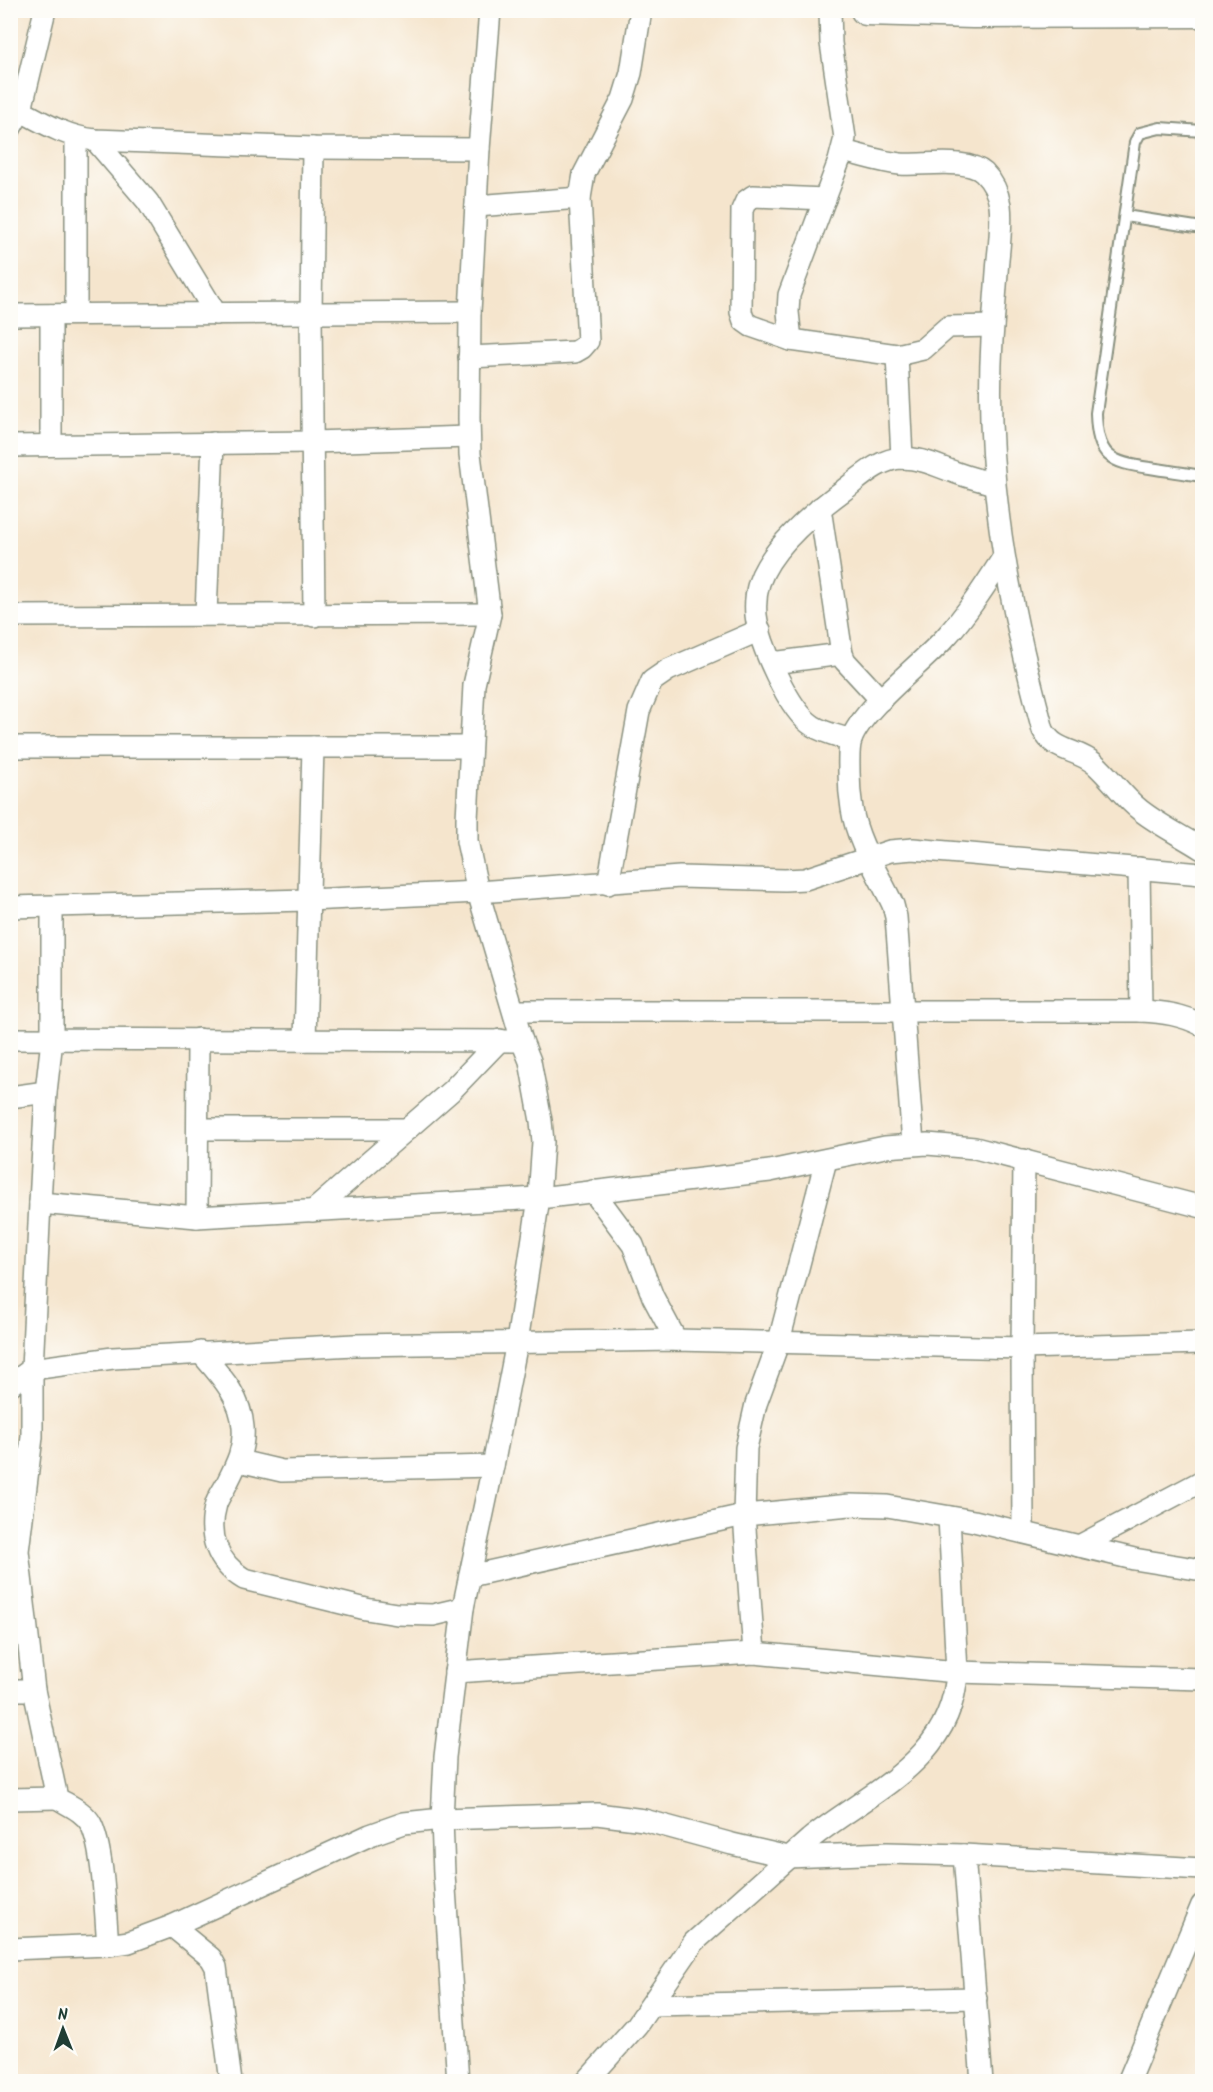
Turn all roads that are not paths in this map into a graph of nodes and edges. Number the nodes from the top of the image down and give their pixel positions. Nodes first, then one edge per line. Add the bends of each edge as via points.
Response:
1 (45, 10) edge
2 (490, 10) edge
3 (640, 10) edge
4 (830, 10) edge
5 (866, 10) edge
6 (1203, 12) edge
7 (16, 107) edge
8 (10, 129) edge
9 (1203, 131) edge
10 (85, 139) junction
11 (313, 148) junction
12 (479, 149) junction
13 (843, 151) junction
14 (580, 198) junction
15 (825, 199) junction
16 (476, 206) junction
17 (1125, 216) junction
18 (1203, 228) edge
19 (470, 312) junction
20 (76, 314) junction
21 (216, 314) junction
22 (10, 315) edge
23 (51, 315) junction
24 (311, 315) junction
25 (993, 326) junction
26 (791, 340) junction
27 (897, 355) junction
28 (469, 357) junction
29 (469, 437) junction
30 (313, 442) junction
31 (213, 443) junction
32 (10, 446) edge
33 (51, 446) junction
34 (902, 458) junction
35 (1203, 476) edge
36 (994, 484) junction
37 (820, 508) junction
38 (1003, 558) junction
39 (206, 614) junction
40 (490, 614) junction
41 (10, 616) edge
42 (314, 616) junction
43 (760, 630) junction
44 (842, 654) junction
45 (772, 663) junction
46 (881, 700) junction
47 (851, 740) junction
48 (10, 747) edge
49 (313, 747) junction
50 (470, 747) junction
51 (1203, 849) edge
52 (870, 857) junction
53 (1139, 868) junction
54 (1203, 874) edge
55 (608, 884) junction
56 (478, 892) junction
57 (308, 900) junction
58 (10, 907) edge
59 (52, 907) junction
60 (514, 1011) junction
61 (903, 1011) junction
62 (1141, 1011) junction
63 (1203, 1025) edge
64 (10, 1039) edge
65 (198, 1039) junction
66 (52, 1040) junction
67 (305, 1040) junction
68 (500, 1040) junction
69 (522, 1041) junction
70 (46, 1092) junction
71 (10, 1097) edge
72 (198, 1129) junction
73 (405, 1129) junction
74 (913, 1144) junction
75 (826, 1160) junction
76 (1024, 1160) junction
77 (593, 1191) junction
78 (538, 1198) junction
79 (40, 1203) junction
80 (1203, 1207) edge
81 (313, 1211) junction
82 (197, 1217) junction
83 (676, 1340) junction
84 (779, 1341) junction
85 (517, 1342) junction
86 (1203, 1343) edge
87 (1022, 1348) junction
88 (200, 1352) junction
89 (32, 1369) junction
90 (10, 1385) edge
91 (239, 1461) junction
92 (493, 1466) junction
93 (1203, 1481) edge
94 (744, 1515) junction
95 (950, 1517) junction
96 (1023, 1532) junction
97 (1079, 1546) junction
98 (14, 1551) edge
99 (1203, 1570) edge
100 (470, 1576) junction
101 (463, 1608) junction
102 (754, 1653) junction
103 (455, 1672) junction
104 (957, 1672) junction
105 (1203, 1679) edge
106 (10, 1690) edge
107 (34, 1690) junction
108 (57, 1798) junction
109 (10, 1799) edge
110 (442, 1819) junction
111 (964, 1855) junction
112 (788, 1857) junction
113 (1203, 1869) edge
114 (1203, 1905) edge
115 (172, 1926) junction
116 (108, 1945) junction
117 (10, 1949) edge
118 (976, 1998) junction
119 (652, 2005) junction
120 (231, 2082) edge
121 (458, 2082) edge
122 (586, 2082) edge
123 (982, 2082) edge
124 (1128, 2082) edge

1 - 7 street
2 - 12 street
3 - 14 street via 628,87 585,174
4 - 13 street via 845,138
5 - 6 main road
7 - 8 street
7 - 10 street via 45,124
9 - 17 lane via 1160,128 1140,133 1135,142
10 - 11 street
10 - 20 street
10 - 21 street via 148,202
11 - 12 street
11 - 24 street
12 - 16 street
13 - 15 street
13 - 25 street via 901,164 976,166 985,174 1000,205
14 - 16 street
14 - 28 street via 588,341 575,352
15 - 26 street via 789,295
15 - 26 street via 753,196 742,210 744,321
16 - 19 street
17 - 18 lane
17 - 35 lane via 1096,412 1098,437 1110,457 1124,465
19 - 24 street
19 - 28 street
20 - 21 street
20 - 23 street
21 - 24 street
22 - 23 street
23 - 33 street
24 - 30 street
25 - 27 street via 948,327 923,349
25 - 36 street via 990,381
26 - 27 street
27 - 34 street
28 - 29 street
29 - 30 street
29 - 40 street
30 - 31 street
30 - 42 street
31 - 33 street
31 - 39 street
32 - 33 street
34 - 36 street via 919,459
34 - 37 street via 878,464
36 - 38 street
37 - 43 street via 770,561 756,599
37 - 44 street
38 - 46 street via 957,624
38 - 51 street via 1023,657 1048,740 1089,760 1140,810
39 - 41 street
39 - 42 street
40 - 42 street
40 - 50 street via 474,685
43 - 45 street
43 - 55 street via 668,670 652,681 639,711
44 - 45 street
44 - 46 street
45 - 47 street via 801,716 813,726
46 - 47 street
47 - 52 street via 852,810
48 - 49 street
49 - 50 street
49 - 57 street
50 - 56 street via 467,841
52 - 53 street via 890,851 931,849
52 - 55 street via 804,879 680,877
52 - 61 street via 896,917
53 - 54 street
53 - 62 street
55 - 56 street
56 - 57 street
56 - 60 street
57 - 59 street
57 - 67 street
58 - 59 street
59 - 66 street
60 - 61 street
60 - 69 street
61 - 62 street
61 - 74 street
62 - 63 street via 1169,1013
64 - 66 street
65 - 66 street
65 - 67 street
65 - 72 street
66 - 70 street
67 - 68 street
68 - 69 street
68 - 73 street via 451,1091
69 - 78 street via 530,1061 541,1121
70 - 71 street
70 - 79 street
72 - 73 street
72 - 82 street
73 - 81 street
74 - 75 street
74 - 76 street via 975,1148
75 - 77 street via 770,1171
75 - 84 street
76 - 80 street
76 - 87 street
77 - 78 street
77 - 83 street via 633,1245 653,1297
78 - 81 street
78 - 85 street
79 - 82 street
79 - 89 street
81 - 82 street
83 - 84 street
83 - 85 street
84 - 87 street
84 - 94 street via 756,1404 746,1448
85 - 88 street
85 - 92 street
86 - 87 street
87 - 96 street
88 - 89 street
88 - 91 street via 238,1403 243,1425
89 - 90 street
89 - 98 street via 32,1437
91 - 92 street via 282,1471
91 - 101 street via 216,1503 213,1523 213,1537 221,1559 231,1571 244,1579 397,1614 433,1615
92 - 100 street
93 - 97 street
94 - 95 street via 850,1505 887,1506
94 - 100 street
94 - 102 street
95 - 96 street
95 - 104 street
96 - 97 street
97 - 99 street
98 - 107 street
100 - 101 street
101 - 103 street
102 - 103 street
102 - 104 street
103 - 110 street
104 - 105 street
104 - 112 street via 951,1706 927,1749 872,1797
106 - 107 street
107 - 108 street
108 - 109 street
108 - 116 street via 90,1822 99,1849
110 - 112 street via 597,1814 644,1820
110 - 115 street via 404,1823 370,1835
110 - 121 street
111 - 112 street
111 - 113 street
111 - 118 street
112 - 119 street via 694,1942
114 - 124 street
115 - 116 street via 129,1942
115 - 120 street via 216,1967
116 - 117 street
118 - 119 street
118 - 123 street
119 - 122 street

